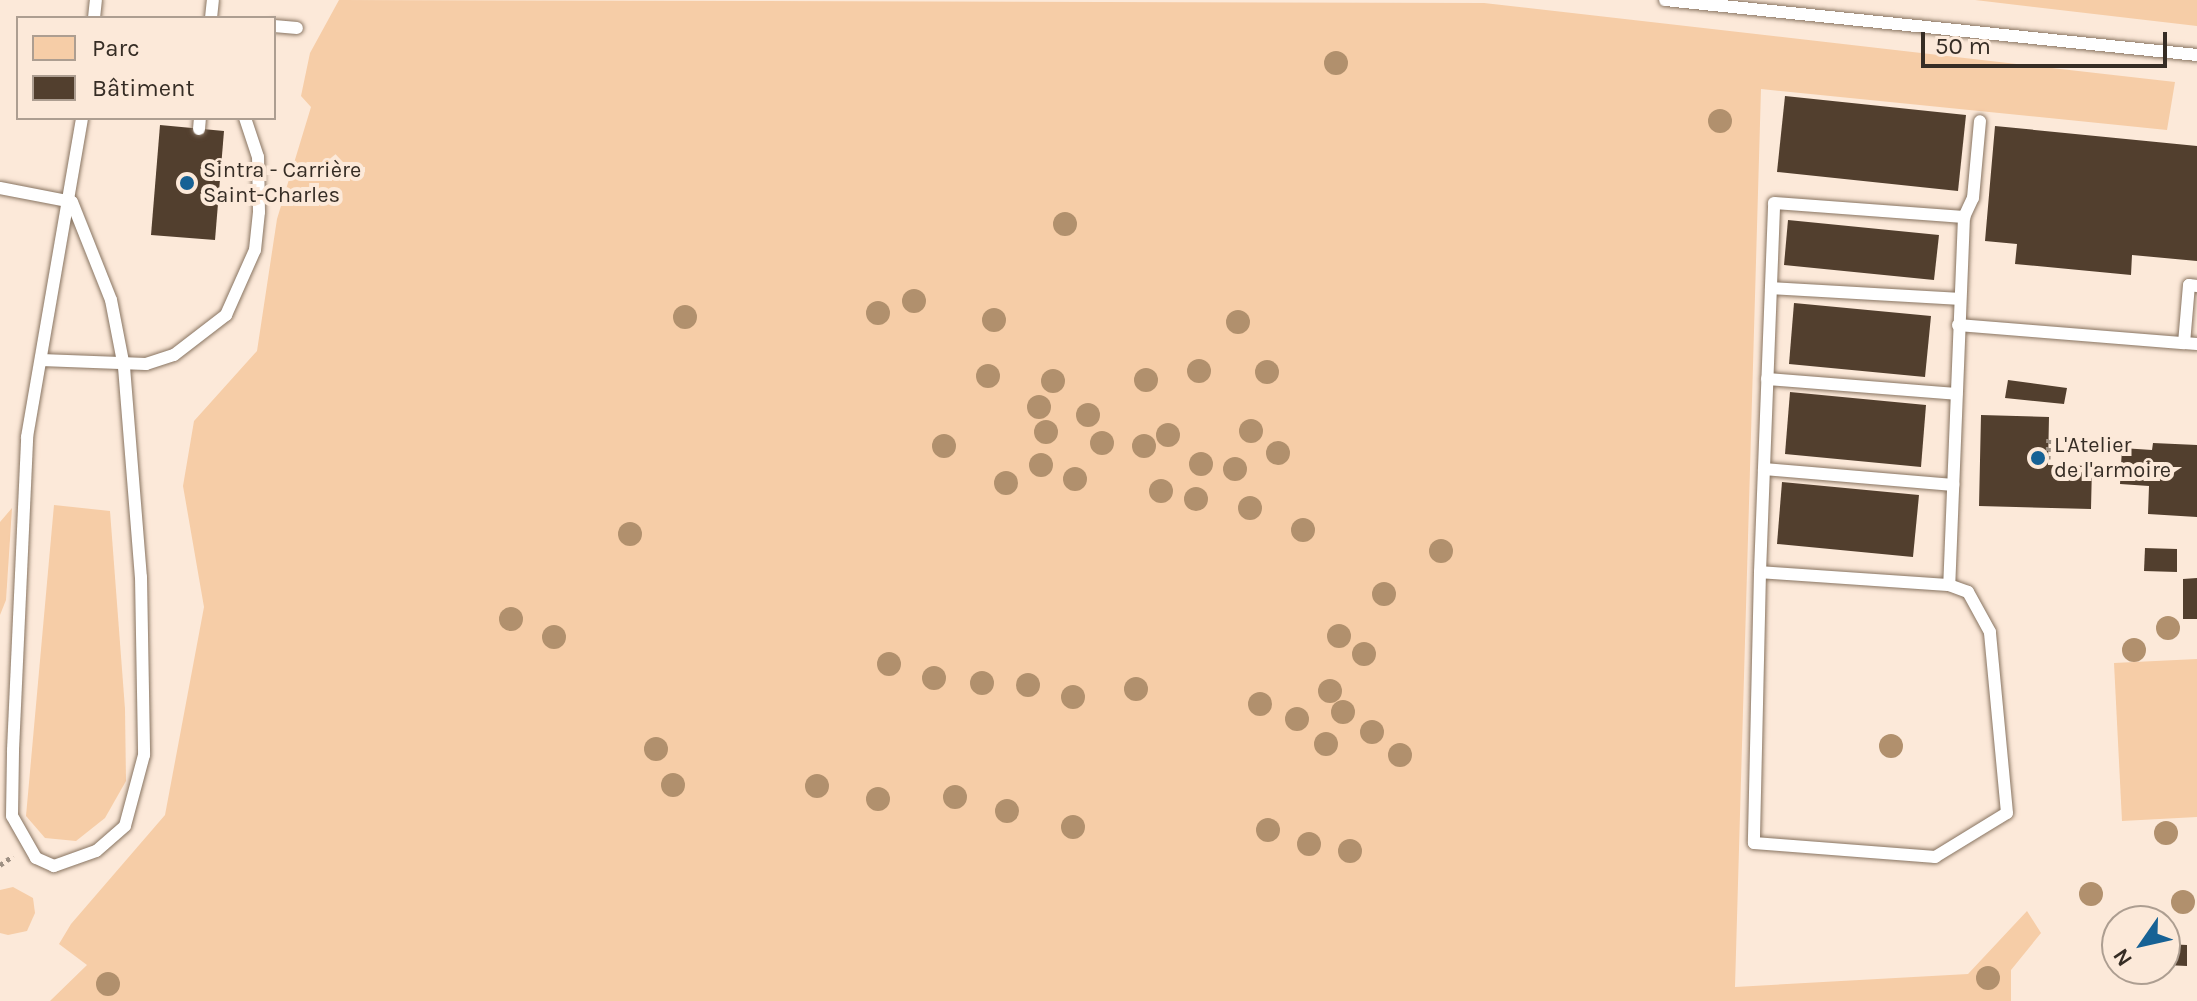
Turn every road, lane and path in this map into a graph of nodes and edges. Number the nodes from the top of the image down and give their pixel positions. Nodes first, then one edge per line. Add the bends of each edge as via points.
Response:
1 (1665, 0) edge
2 (1728, 0) edge
3 (1752, 4) junction
4 (276, 26) edge
5 (297, 28) dead end
6 (2197, 55) edge
7 (82, 120) edge
8 (246, 120) edge
9 (1980, 121) dead end
10 (0, 188) edge
11 (72, 202) junction
12 (1964, 217) junction
13 (2197, 286) edge
14 (1771, 288) junction
15 (1960, 299) junction
16 (1958, 325) junction
17 (2190, 344) edge
18 (41, 360) junction
19 (124, 367) junction
20 (1767, 379) junction
21 (1956, 394) junction
22 (2049, 436) dead end
23 (2048, 459) dead end
24 (1764, 469) junction
25 (1953, 485) junction
26 (1760, 572) junction
27 (1949, 585) junction

1 - 3 lane
2 - 3 lane
3 - 6 lane
4 - 5 lane
7 - 11 lane
8 - 19 lane via 258,157 259,212 243,285 207,333 174,355
9 - 12 lane via 1973,198
10 - 11 lane
11 - 18 lane
11 - 19 lane via 111,300
12 - 14 lane via 1774,203
12 - 15 lane
13 - 17 lane via 2189,285
14 - 15 lane
14 - 20 lane
15 - 16 lane
16 - 17 lane
16 - 21 lane
18 - 19 lane
18 - 19 lane via 27,437 12,816 36,858 54,866 96,851 125,826 138,801 141,577
20 - 21 lane
20 - 24 lane
21 - 25 lane
22 - 23 path
24 - 25 lane
24 - 26 lane
25 - 27 lane
26 - 27 lane
26 - 27 lane via 1754,843 1935,857 2007,813 1990,632 1968,592

